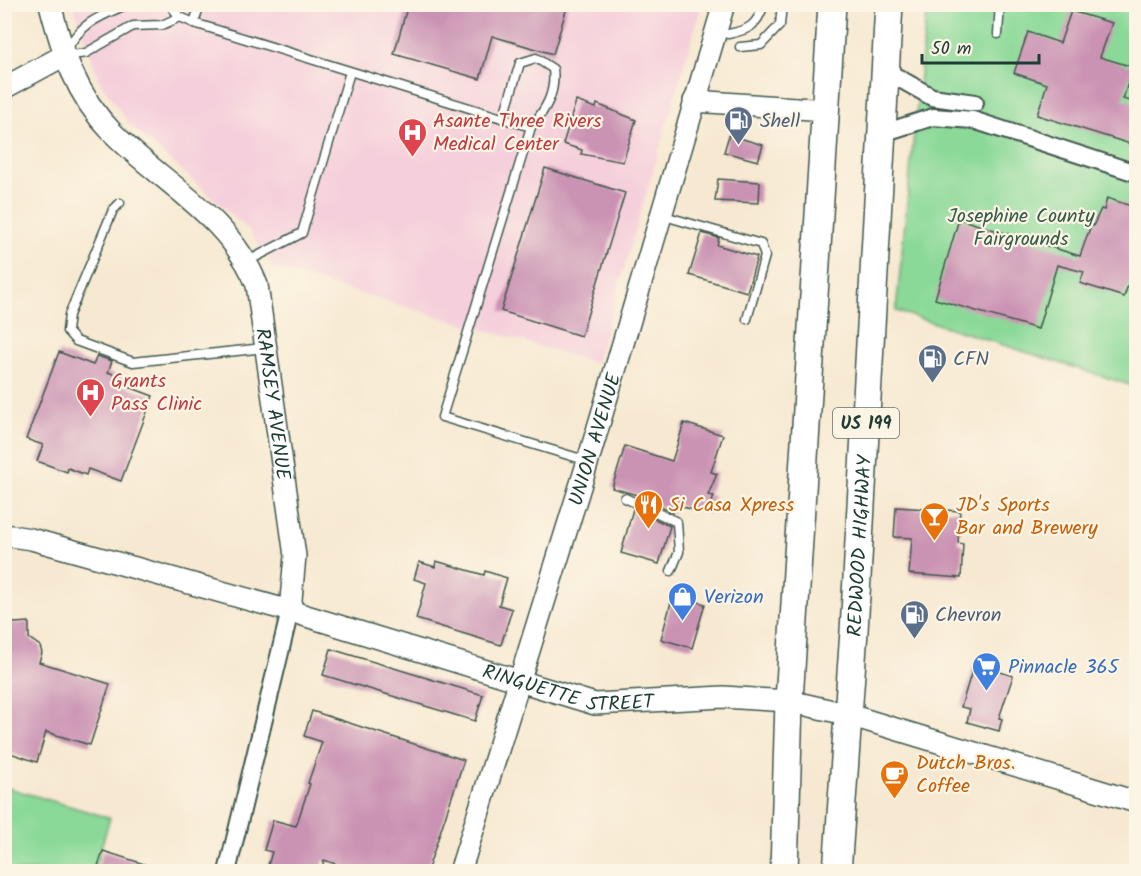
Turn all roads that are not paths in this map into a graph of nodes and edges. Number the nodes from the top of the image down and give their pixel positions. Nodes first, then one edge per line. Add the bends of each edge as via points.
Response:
1 (50, 4) edge
2 (128, 4) edge
3 (169, 4) edge
4 (200, 4) edge
5 (724, 4) edge
6 (764, 4) edge
7 (782, 4) edge
8 (832, 4) edge
9 (889, 4) edge
10 (1000, 4) edge
11 (180, 17) junction
12 (194, 23) junction
13 (728, 34) dead end
14 (998, 34) dead end
15 (740, 47) dead end
16 (63, 56) junction
17 (886, 71) junction
18 (350, 72) junction
19 (4, 88) edge
20 (694, 101) junction
21 (826, 110) junction
22 (974, 111) junction
23 (503, 119) junction
24 (531, 127) junction
25 (883, 133) junction
26 (1137, 173) edge
27 (120, 203) dead end
28 (661, 215) junction
29 (248, 261) junction
30 (747, 319) dead end
31 (265, 348) junction
32 (588, 461) junction
33 (625, 498) dead end
34 (4, 535) edge
35 (671, 571) dead end
36 (290, 611) junction
37 (518, 683) junction
38 (789, 701) junction
39 (846, 714) junction
40 (1137, 802) edge
41 (227, 872) edge
42 (460, 872) edge
43 (784, 872) edge
44 (837, 872) edge

1 - 16 street, RAMSEY AVENUE
2 - 16 lane via 77,32
3 - 11 lane
4 - 12 lane
5 - 20 street, UNION AVENUE
6 - 13 lane via 753,27
7 - 15 lane via 780,25 761,45
8 - 21 highway, US 199
9 - 17 highway, REDWOOD HIGHWAY / US 199
10 - 14 lane
11 - 12 lane
11 - 16 lane via 162,25 133,26 86,53
12 - 18 lane
16 - 19 street
16 - 29 street, RAMSEY AVENUE via 84,95 109,129 220,226
17 - 22 street via 932,97
17 - 25 highway, REDWOOD HIGHWAY / US 199
18 - 23 lane
18 - 29 lane via 302,233
20 - 21 street
20 - 28 street, UNION AVENUE
21 - 38 highway, US 199
22 - 25 street via 933,117
22 - 26 street
23 - 24 lane
23 - 24 lane via 520,63 536,58 553,69 555,85 545,110
24 - 32 lane via 442,417
25 - 39 highway, REDWOOD HIGHWAY / US 199
27 - 31 lane via 113,210 69,315 67,331 75,341 133,362
28 - 30 lane via 761,244 765,256
28 - 32 street, UNION AVENUE
29 - 31 street, RAMSEY AVENUE via 257,285
31 - 36 street, RAMSEY AVENUE via 295,556
32 - 37 street, UNION AVENUE
33 - 35 lane via 677,522 679,552
34 - 36 street, RINGUETTE STREET via 32,539
36 - 37 street, RINGUETTE STREET
36 - 41 street, RAMSEY AVENUE
37 - 38 street, RINGUETTE STREET via 595,704 712,697
37 - 42 street, UNION AVENUE
38 - 39 street, RINGUETTE STREET
38 - 43 highway, US 199
39 - 40 street, RINGUETTE STREET
39 - 44 highway, REDWOOD HIGHWAY / US 199

